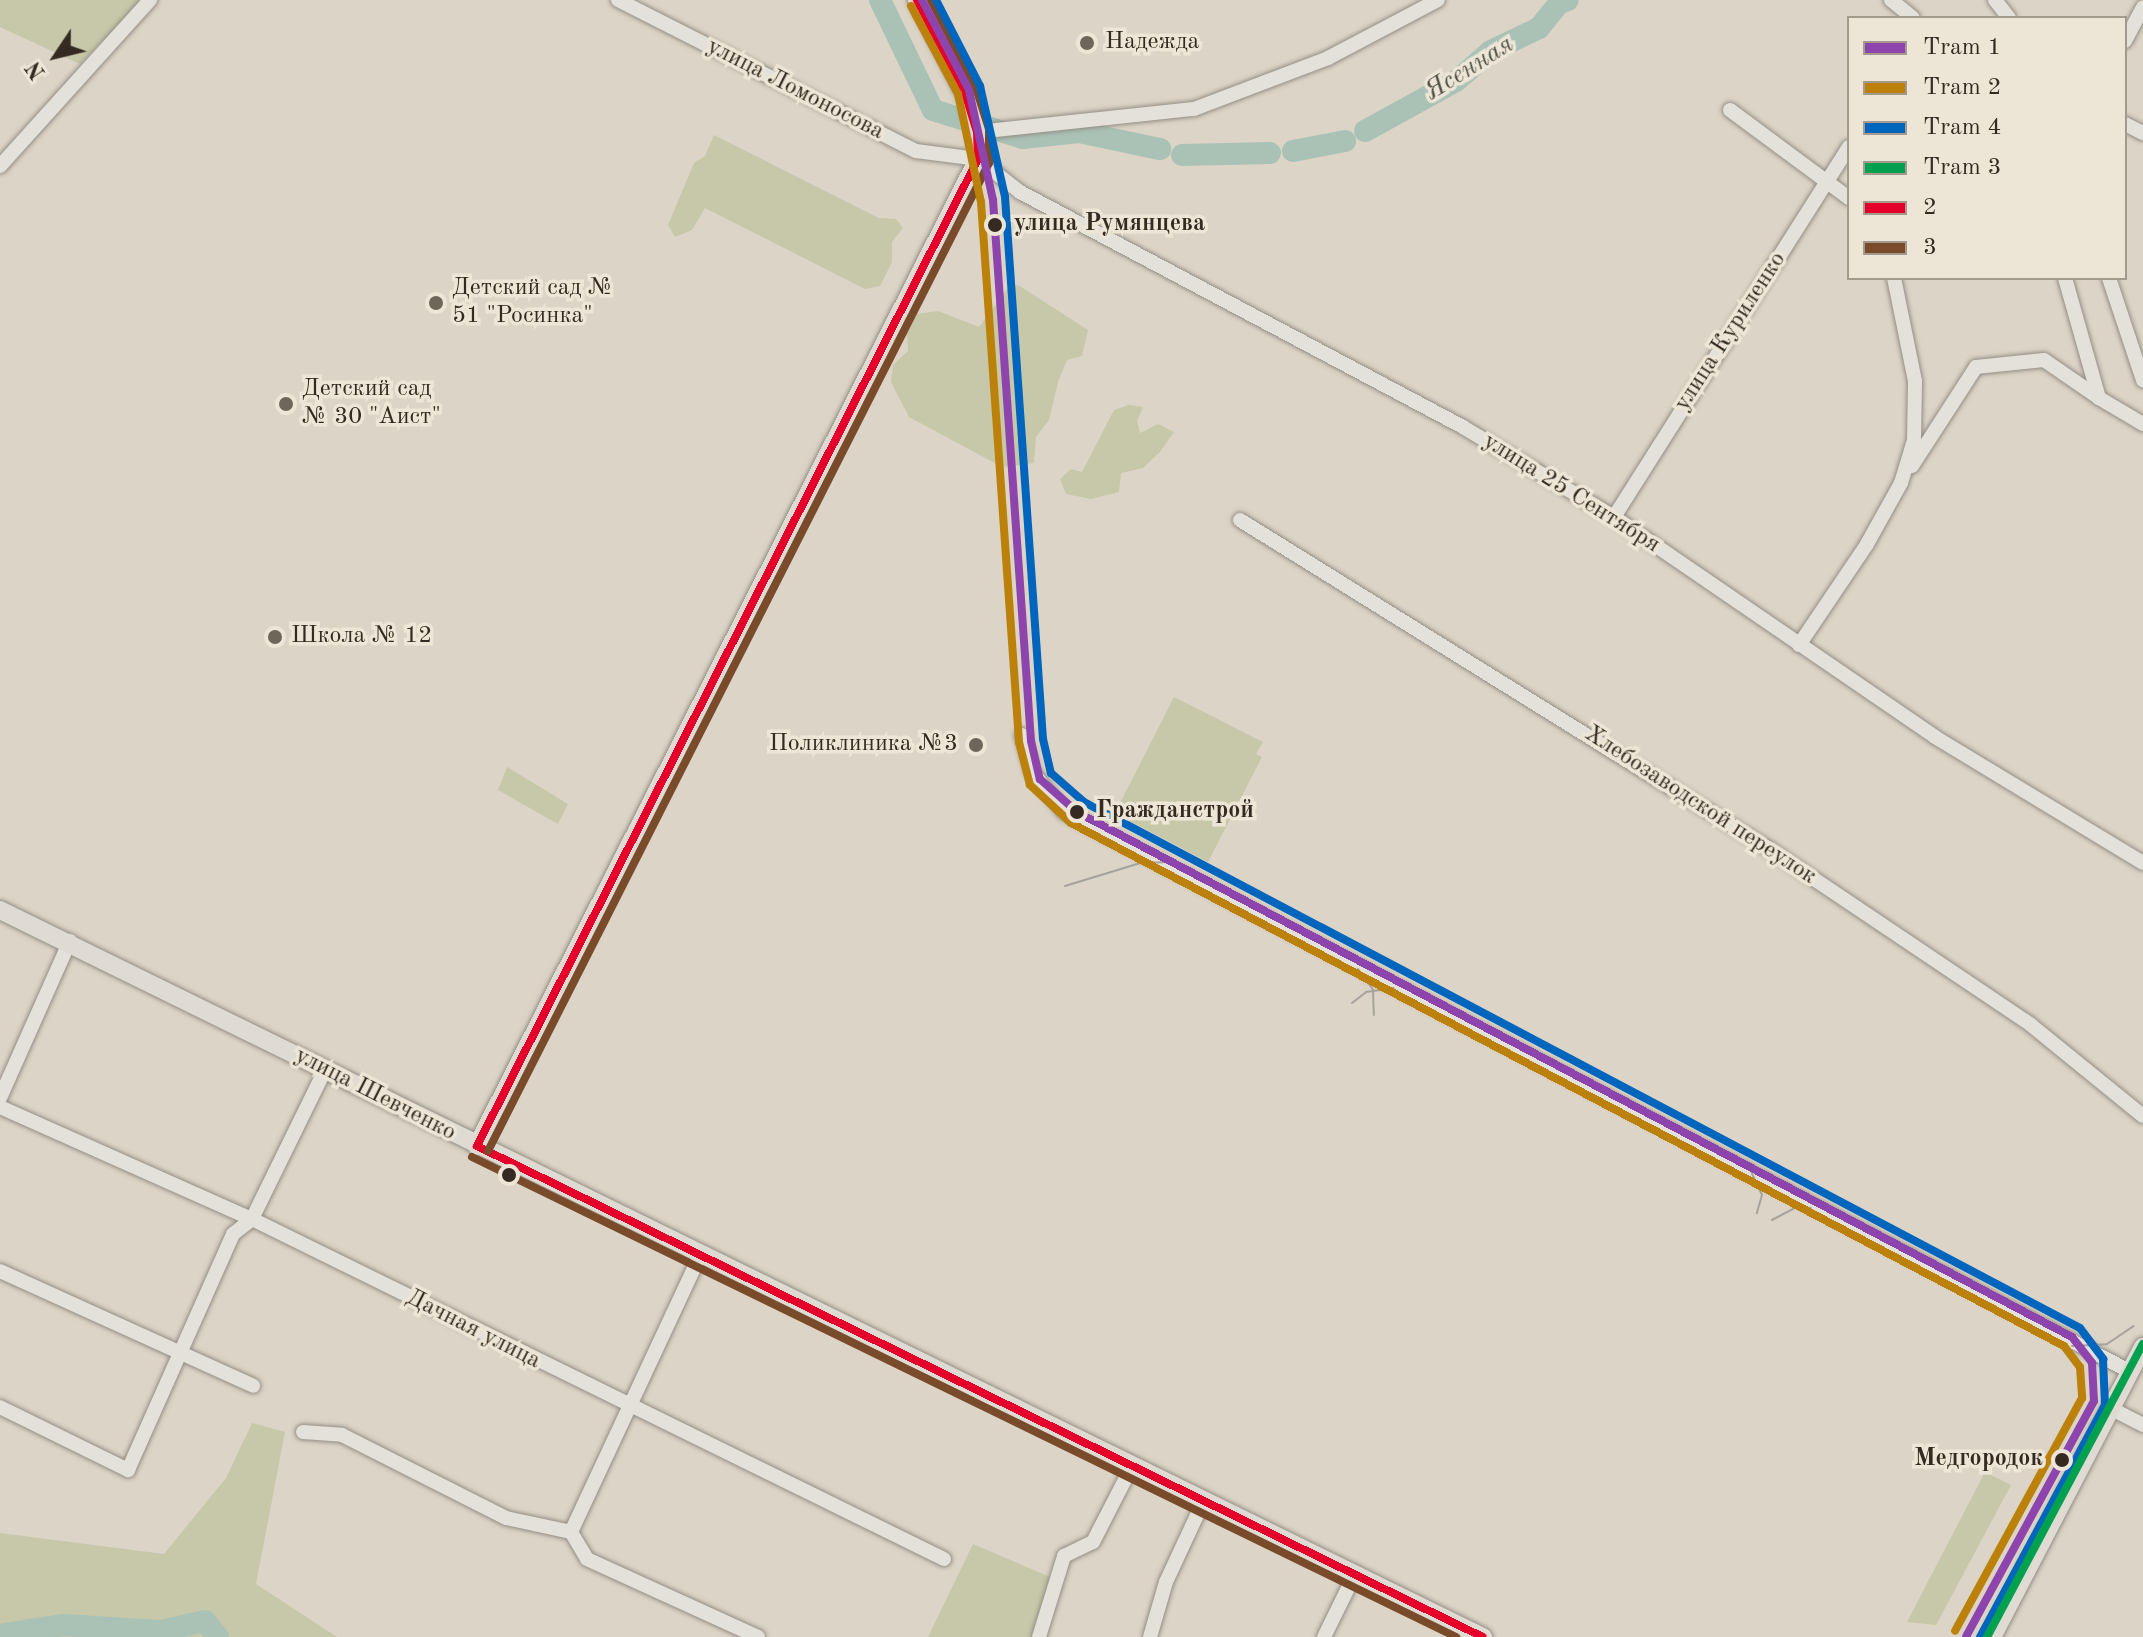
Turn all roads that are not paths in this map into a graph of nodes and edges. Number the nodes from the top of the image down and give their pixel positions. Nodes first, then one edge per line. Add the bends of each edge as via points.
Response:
1 (150, 0) edge
2 (618, 0) edge
3 (917, 0) edge
4 (1438, 0) edge
5 (1891, 0) edge
6 (1995, 0) edge
7 (2143, 7) edge
8 (1911, 16) edge
9 (2007, 16) edge
10 (2127, 37) edge
11 (1730, 110) dead end
12 (978, 131) junction
13 (1847, 150) edge
14 (978, 159) junction
15 (0, 166) edge
16 (1827, 183) junction
17 (1847, 197) edge
18 (1894, 280) edge
19 (2066, 280) edge
20 (2110, 280) edge
21 (2143, 380) edge
22 (2099, 398) junction
23 (2143, 424) edge
24 (1901, 483) junction
25 (1614, 517) junction
26 (1240, 520) dead end
27 (1799, 645) junction
28 (1022, 735) dead end
29 (2143, 863) edge
30 (0, 910) edge
31 (70, 941) junction
32 (325, 1070) junction
33 (0, 1098) edge
34 (0, 1107) edge
35 (2143, 1116) edge
36 (477, 1146) junction
37 (252, 1219) junction
38 (700, 1255) junction
39 (0, 1271) edge
40 (2143, 1347) edge
41 (179, 1354) junction
42 (2131, 1372) junction
43 (253, 1386) dead end
44 (0, 1407) edge
45 (627, 1407) junction
46 (2112, 1409) junction
47 (2143, 1425) edge
48 (303, 1432) dead end
49 (1132, 1466) junction
50 (1204, 1500) junction
51 (571, 1532) junction
52 (944, 1559) dead end
53 (1355, 1574) junction
54 (758, 1637) edge
55 (1039, 1637) edge
56 (1150, 1637) edge
57 (1324, 1637) edge
58 (1483, 1637) edge
59 (1992, 1637) edge

1 - 15 street
2 - 14 street, улица Ломоносова via 916,151
3 - 12 main road via 965,93
4 - 12 street via 1328,58 1194,109
5 - 8 street
6 - 9 street
7 - 10 street
11 - 16 street
12 - 14 main road
13 - 16 street, улица Куриленко
14 - 25 street, улица 25 Сентября via 1020,192 1463,427
14 - 36 main road
16 - 17 street
16 - 25 street, улица Куриленко
18 - 24 street via 1915,381 1914,440
19 - 22 street
20 - 21 street
22 - 23 street
22 - 24 street via 2044,360 1976,367
24 - 27 street
25 - 27 street, улица 25 Сентября
26 - 35 street, Хлебозаводской переулок via 1771,850 2031,1025
27 - 29 street, улица 25 Сентября via 1935,737
28 - 42 street via 1032,771 1064,812
30 - 31 main road, улица Шевченко
31 - 32 main road, улица Шевченко
31 - 33 street
32 - 36 main road, улица Шевченко
32 - 37 street
34 - 37 street, Дачная улица
36 - 38 main road, улица Шевченко
37 - 41 street via 233,1234
37 - 45 street, Дачная улица
38 - 45 street
38 - 49 main road, улица Шевченко
39 - 41 street
40 - 42 main road
41 - 43 street
41 - 44 street via 128,1470
42 - 46 main road
45 - 51 street
45 - 52 street, Дачная улица
46 - 47 street
46 - 59 main road
48 - 51 street via 342,1435 506,1518
49 - 50 main road, улица Шевченко
49 - 55 street via 1093,1542 1064,1556
50 - 53 main road, улица Шевченко
50 - 56 street via 1166,1582
51 - 54 street via 587,1559
53 - 57 street
53 - 58 main road, улица Шевченко

